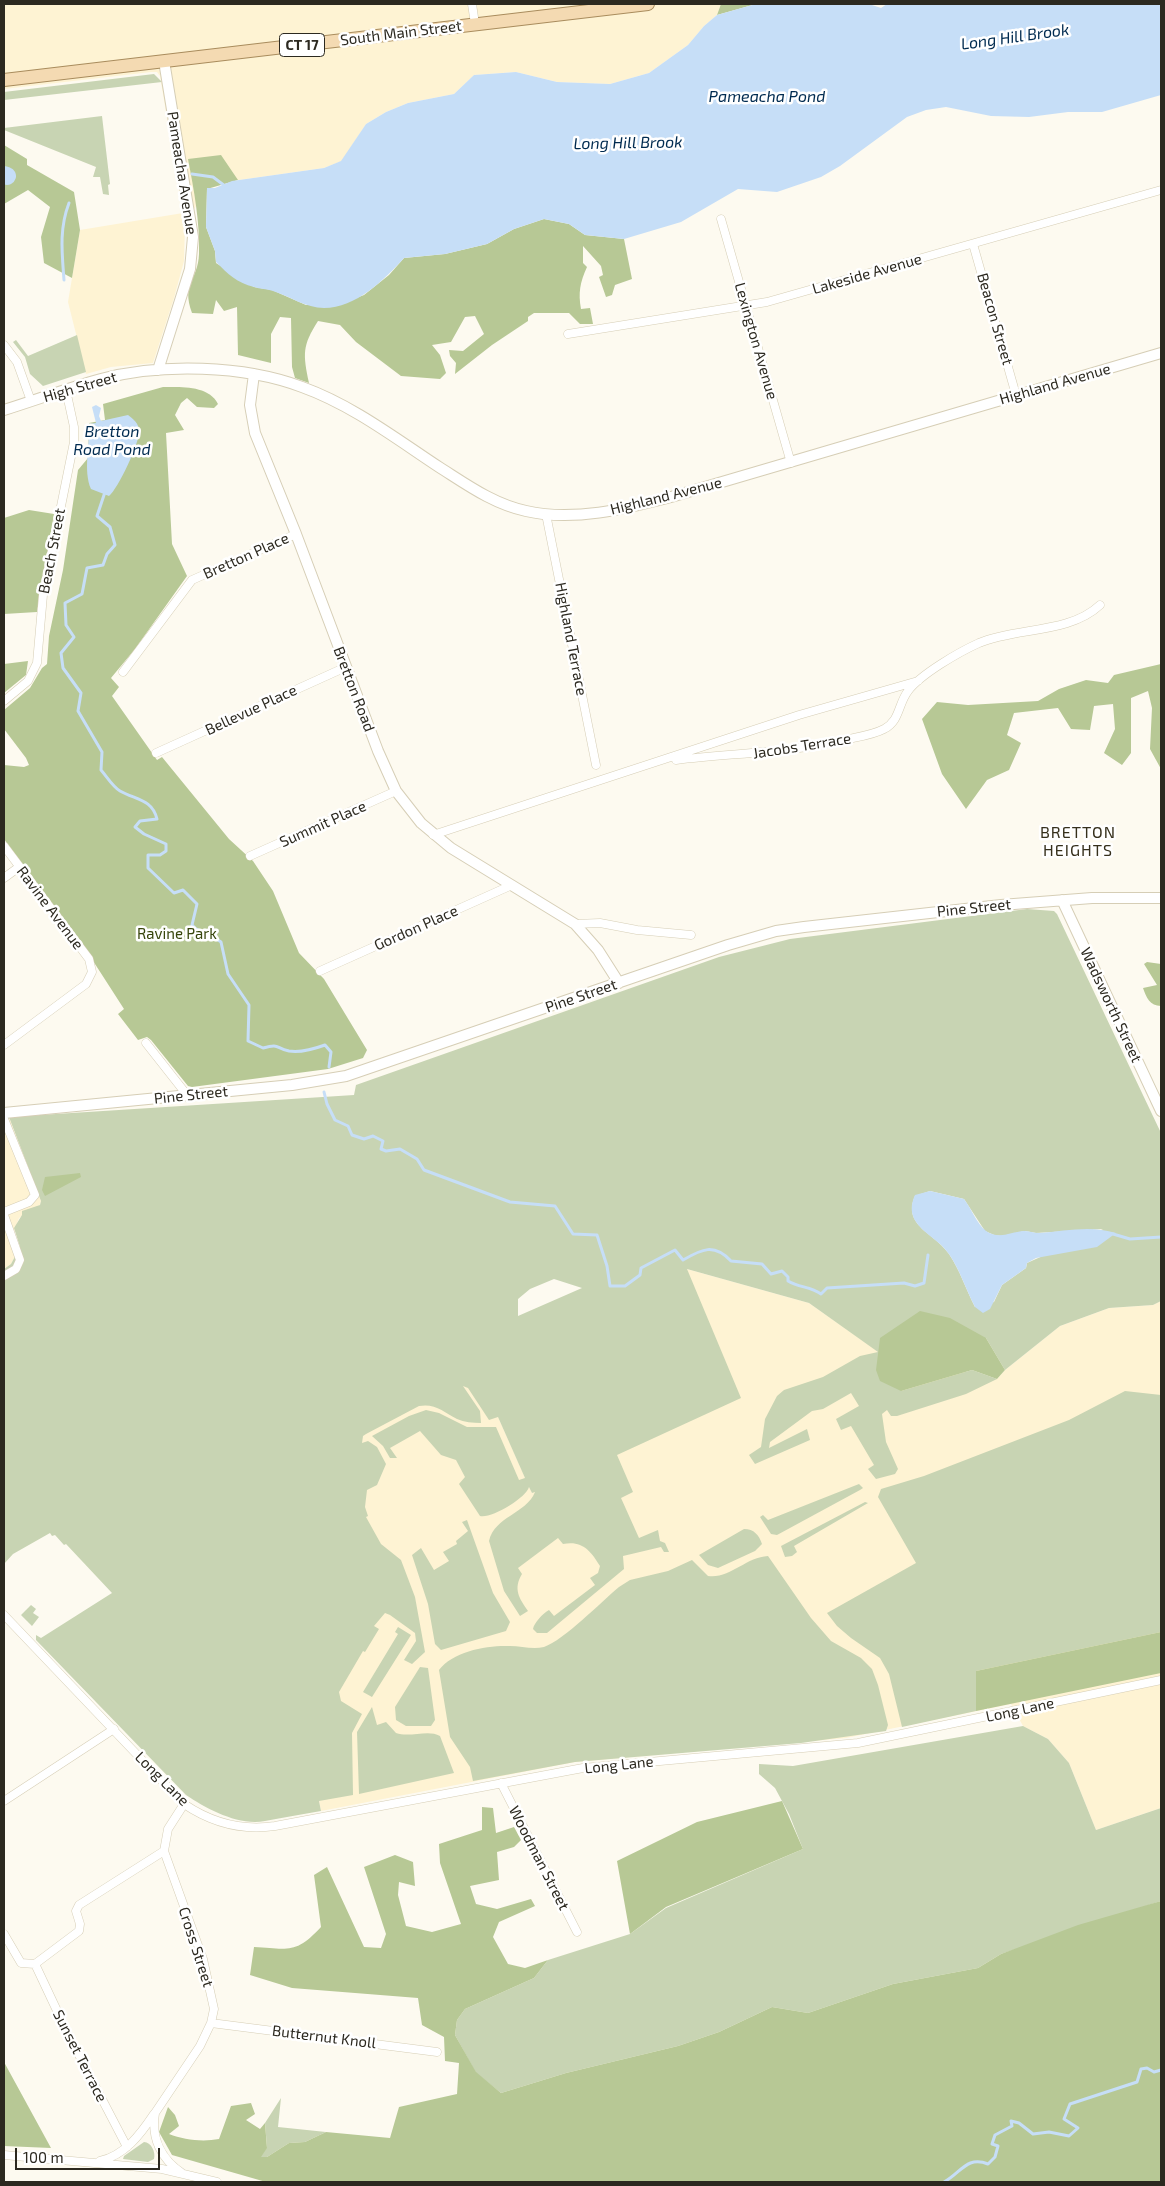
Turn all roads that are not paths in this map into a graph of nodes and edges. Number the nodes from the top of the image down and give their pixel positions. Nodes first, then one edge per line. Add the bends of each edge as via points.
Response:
1 (472, 4) edge
2 (648, 4) edge
3 (475, 24) junction
4 (164, 61) junction
5 (4, 80) edge
6 (1161, 190) edge
7 (721, 219) dead end
8 (974, 244) junction
9 (747, 307) junction
10 (568, 334) dead end
11 (4, 345) edge
12 (1161, 353) edge
13 (158, 370) junction
14 (254, 374) junction
15 (66, 390) junction
16 (1016, 395) junction
17 (31, 401) junction
18 (4, 410) edge
19 (791, 462) junction
20 (546, 514) junction
21 (296, 534) junction
22 (1100, 605) dead end
23 (346, 667) junction
24 (123, 672) dead end
25 (918, 680) junction
26 (4, 701) edge
27 (156, 753) dead end
28 (659, 762) junction
29 (596, 765) dead end
30 (396, 791) junction
31 (433, 835) junction
32 (4, 846) edge
33 (250, 856) dead end
34 (19, 866) junction
35 (4, 878) edge
36 (512, 885) junction
37 (1161, 898) edge
38 (1062, 900) junction
39 (575, 924) junction
40 (691, 935) dead end
41 (320, 971) dead end
42 (619, 984) junction
43 (146, 1043) dead end
44 (4, 1045) edge
45 (187, 1095) junction
46 (1161, 1111) edge
47 (4, 1113) edge
48 (4, 1119) edge
49 (4, 1214) edge
50 (4, 1276) edge
51 (4, 1617) edge
52 (1161, 1680) edge
53 (114, 1729) junction
54 (501, 1783) junction
55 (4, 1801) edge
56 (184, 1804) junction
57 (164, 1851) junction
58 (577, 1932) dead end
59 (4, 1934) edge
60 (35, 1964) junction
61 (211, 2023) junction
62 (437, 2052) dead end
63 (155, 2113) junction
64 (127, 2147) junction
65 (4, 2155) edge
66 (87, 2163) junction
67 (182, 2172) junction
68 (217, 2182) edge

1 - 3 street
2 - 3 main road, South Main Street / CT 17
3 - 4 main road, South Main Street / CT 17
4 - 5 main road, South Main Street / CT 17
4 - 13 street, Pameacha Avenue via 193,237 190,269
6 - 8 street, Lakeside Avenue
7 - 9 street, Lexington Avenue
8 - 9 street, Lakeside Avenue
8 - 16 street, Beacon Street
9 - 10 street, Lakeside Avenue
9 - 19 street, Lexington Avenue
11 - 17 street via 17,362
12 - 16 street, Highland Avenue
13 - 14 street, Highland Avenue
13 - 15 street, High Street via 114,376
14 - 20 street, Highland Avenue via 301,386 337,402 488,498 517,509
14 - 21 street, Bretton Road via 251,419
15 - 17 street, High Street
15 - 26 street, Beach Street via 74,442 43,595 37,663 28,681
16 - 19 street, Highland Avenue
17 - 18 street, High Street
19 - 20 street, Highland Avenue via 636,506 603,512
20 - 29 street, Highland Terrace
21 - 23 street, Bretton Road
21 - 24 street, Bretton Place via 192,580
22 - 25 street, Jacobs Terrace via 1073,621 995,638 966,650
23 - 27 street, Bellevue Place
23 - 30 street, Bretton Road
25 - 28 street, Jacobs Terrace via 799,715
25 - 28 street, Jacobs Terrace via 904,697 893,722 878,732 800,749
28 - 31 street, Jacobs Terrace
30 - 31 street, Bretton Road
30 - 33 street, Summit Place
31 - 36 street, Bretton Road
32 - 34 street, Ravine Avenue
34 - 35 street
34 - 44 street, Ravine Avenue via 88,959 92,972 86,984
36 - 39 street, Bretton Road
36 - 41 street, Gordon Place
37 - 38 street, Pine Street
38 - 42 street, Pine Street via 1001,904 776,931 728,944
38 - 46 street, Wadsworth Street
39 - 40 street via 600,923
39 - 42 street, Bretton Road via 598,950
42 - 45 street, Pine Street via 346,1076
43 - 45 street
45 - 47 street, Pine Street
48 - 49 street via 35,1195 29,1202
49 - 50 street via 20,1260 16,1268
51 - 53 street
52 - 54 street, Long Lane via 858,1743 611,1764
53 - 55 street
53 - 56 street, Long Lane
54 - 56 street, Long Lane via 260,1828 232,1826
54 - 58 street, Woodman Street
56 - 57 street via 168,1829
57 - 60 street via 79,1905 76,1910 79,1931
57 - 61 street, Cross Street via 209,1980 214,2008
59 - 60 street via 21,1963
60 - 64 street, Sunset Terrace
61 - 62 street, Butternut Knoll
61 - 63 street, Cross Street via 200,2046
63 - 64 street, Cross Street
63 - 67 street via 154,2124 164,2158
64 - 66 street, Cross Street via 108,2159
65 - 66 street
66 - 67 street
67 - 68 street

